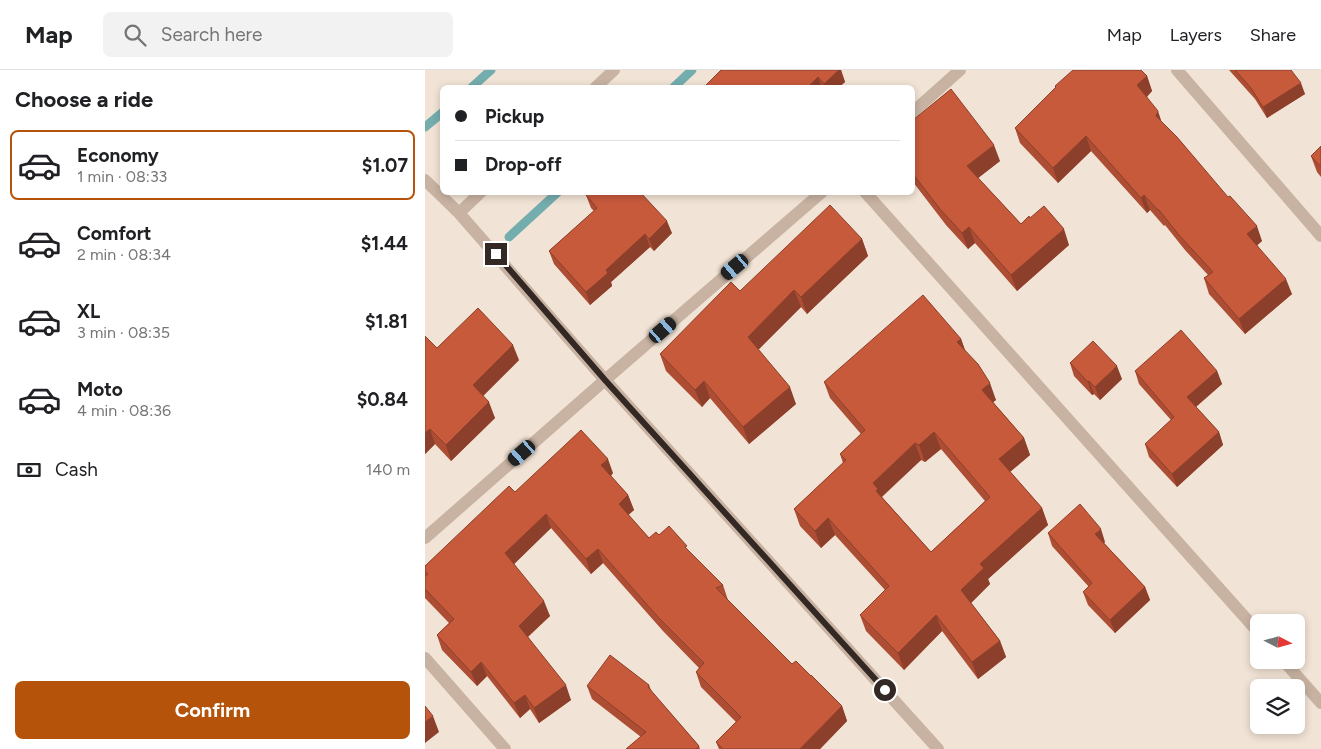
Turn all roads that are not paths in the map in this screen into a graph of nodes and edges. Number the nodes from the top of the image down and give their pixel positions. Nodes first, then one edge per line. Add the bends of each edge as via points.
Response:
1 (614, 70) edge
2 (960, 70) edge
3 (1177, 70) edge
4 (598, 85) edge
5 (915, 110) edge
6 (425, 180) edge
7 (440, 194) edge
8 (441, 195) edge
9 (478, 195) edge
10 (819, 195) edge
11 (868, 195) edge
12 (459, 212) junction
13 (1321, 236) edge
14 (605, 380) junction
15 (425, 538) edge
16 (1250, 623) edge
17 (425, 658) edge
18 (1291, 669) edge
19 (1321, 703) edge
20 (505, 749) edge
21 (938, 749) edge

1 - 4 street
2 - 5 street
3 - 13 street
6 - 7 street
8 - 12 street
9 - 12 street
10 - 14 street
11 - 16 street
12 - 14 street
14 - 15 street
14 - 21 street
17 - 20 street
18 - 19 street

